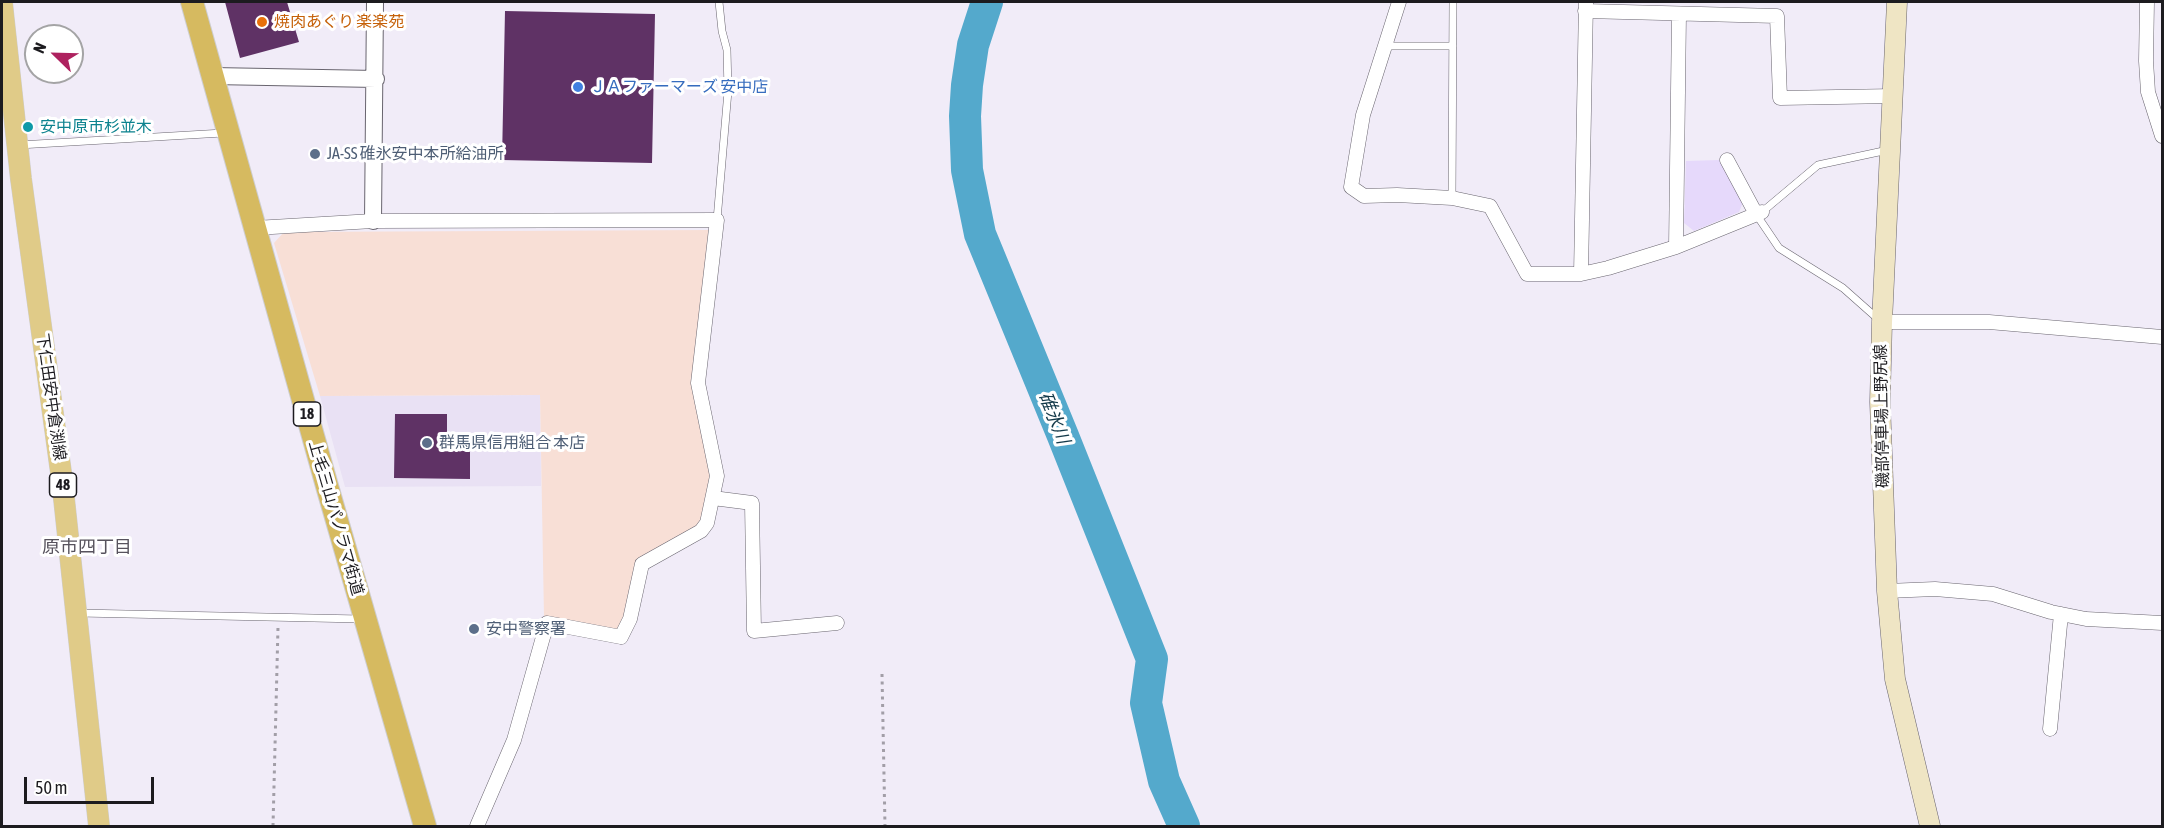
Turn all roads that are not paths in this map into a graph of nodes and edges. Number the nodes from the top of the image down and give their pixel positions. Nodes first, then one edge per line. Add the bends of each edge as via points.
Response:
1 (192, 2) edge
2 (375, 2) edge
3 (719, 2) edge
4 (1399, 2) edge
5 (1453, 2) edge
6 (1897, 2) edge
7 (2147, 2) edge
8 (2, 3) edge
9 (1585, 6) edge
10 (1679, 14) junction
11 (1385, 46) junction
12 (1453, 46) junction
13 (213, 76) junction
14 (376, 80) junction
15 (1894, 96) junction
16 (6, 105) edge
17 (229, 133) junction
18 (2163, 136) edge
19 (16, 145) junction
20 (1891, 149) junction
21 (1727, 160) dead end
22 (1452, 198) junction
23 (1759, 213) junction
24 (717, 220) junction
25 (373, 221) junction
26 (255, 228) junction
27 (1676, 247) junction
28 (1581, 274) junction
29 (1882, 322) junction
30 (2163, 337) edge
31 (713, 498) junction
32 (1887, 591) junction
33 (78, 613) junction
34 (2061, 614) junction
35 (365, 619) junction
36 (837, 623) dead end
37 (2163, 623) edge
38 (2050, 729) dead end
39 (99, 826) edge
40 (425, 826) edge
41 (477, 826) edge
42 (1930, 826) edge

1 - 13 highway, 上毛三山パノラマ街道 / 18
2 - 14 street
3 - 24 lane via 727,50 728,91
4 - 11 street
5 - 12 lane
6 - 15 main road, 磯部停車場上野尻線
7 - 18 street via 2148,92
8 - 16 main road, 下仁田安中倉渕線 / 48
9 - 10 street
9 - 28 street
10 - 15 street via 1777,16 1780,98
10 - 27 street
11 - 12 lane
11 - 22 street via 1363,115 1351,187 1364,196
12 - 22 lane
13 - 14 street
13 - 17 highway, 上毛三山パノラマ街道 / 18
14 - 25 street
15 - 20 main road, 磯部停車場上野尻線
16 - 19 main road, 下仁田安中倉渕線 / 48
17 - 19 lane
17 - 26 highway, 上毛三山パノラマ街道 / 18
19 - 33 main road, 下仁田安中倉渕線 / 48
20 - 23 lane via 1818,165
20 - 29 main road, 磯部停車場上野尻線
21 - 23 street
22 - 28 street via 1490,206 1527,274
23 - 27 street
23 - 29 lane via 1779,248 1843,288
24 - 25 street
24 - 31 street via 698,383 717,476
25 - 26 street
26 - 35 highway, 上毛三山パノラマ街道 / 18
27 - 28 street
29 - 30 street via 1989,322
29 - 32 main road, 磯部停車場上野尻線 via 1880,402
31 - 36 street via 752,503 754,631
31 - 41 street via 701,531 642,564 630,619 621,637 547,623 514,740
32 - 34 street via 1935,589 1993,594
32 - 42 main road, 磯部停車場上野尻線 via 1895,679
33 - 35 lane
33 - 39 main road, 下仁田安中倉渕線 / 48
34 - 37 street
34 - 38 street
35 - 40 highway, 上毛三山パノラマ街道 / 18

